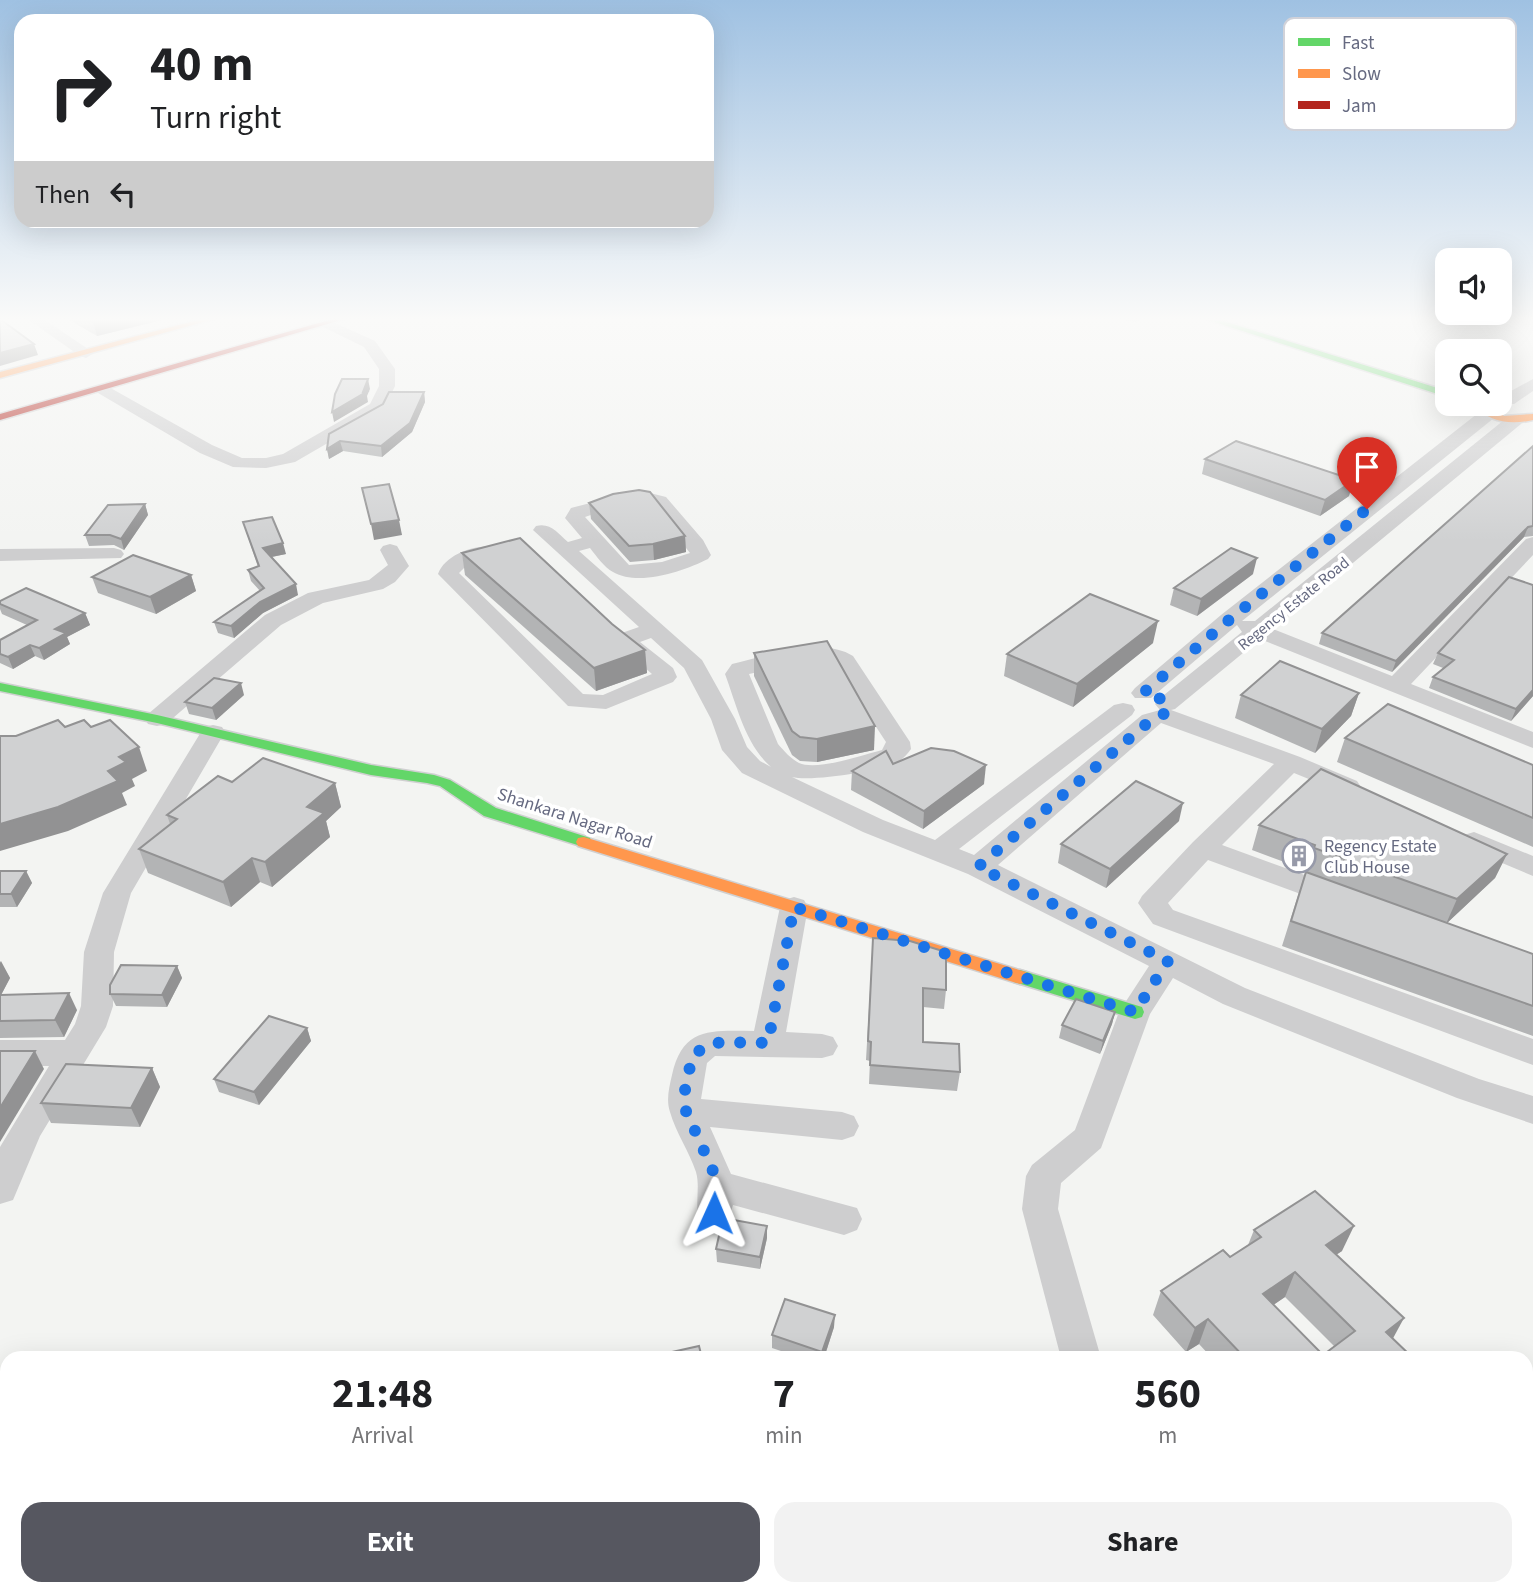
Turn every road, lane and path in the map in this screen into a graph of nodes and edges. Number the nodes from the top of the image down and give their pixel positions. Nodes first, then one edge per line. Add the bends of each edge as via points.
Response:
1 (57, 392) edge
2 (92, 392) edge
3 (105, 392) edge
4 (384, 392) edge
5 (0, 408) edge
6 (1512, 411) edge
7 (1512, 411) edge
8 (1479, 416) edge
9 (0, 417) edge
10 (1529, 417) edge
11 (1377, 500) junction
12 (1404, 510) junction
13 (543, 530) dead end
14 (595, 541) junction
15 (1533, 543) edge
16 (517, 547) edge
17 (564, 549) junction
18 (390, 550) dead end
19 (114, 554) dead end
20 (0, 555) edge
21 (1229, 620) junction
22 (605, 621) edge
23 (654, 629) junction
24 (1259, 631) junction
25 (624, 640) junction
26 (0, 687) edge
27 (1395, 687) junction
28 (1133, 701) junction
29 (1161, 713) junction
30 (753, 715) junction
31 (157, 719) junction
32 (723, 719) junction
33 (213, 732) junction
34 (1529, 732) edge
35 (1292, 762) junction
36 (1368, 795) edge
37 (1457, 834) edge
38 (1203, 848) junction
39 (940, 850) junction
40 (978, 867) junction
41 (1533, 867) edge
42 (1355, 904) edge
43 (794, 907) junction
44 (1168, 961) junction
45 (1135, 1012) junction
46 (768, 1043) junction
47 (822, 1046) dead end
48 (1533, 1052) edge
49 (0, 1053) edge
50 (75, 1053) junction
51 (1533, 1110) edge
52 (686, 1111) junction
53 (842, 1126) dead end
54 (0, 1189) edge
55 (715, 1199) joint
56 (844, 1219) dead end
57 (1079, 1351) edge

1 - 5 street
2 - 9 street
3 - 4 street via 239,463 289,458 377,407
6 - 10 street
7 - 10 street
8 - 11 street, Regency Estate Road
10 - 12 street, Regency Estate Road
11 - 12 street
11 - 21 street, Regency Estate Road
12 - 24 street, Regency Estate Road
13 - 17 street
14 - 14 street via 575,518 578,512 652,498 701,555 639,572 627,571
14 - 17 street
15 - 27 street
16 - 25 street via 456,562 448,574 576,701 606,702 665,677
17 - 23 street
18 - 31 street via 399,566 388,578 376,585 316,598 274,621
19 - 20 street
21 - 24 street
21 - 28 street, Regency Estate Road
22 - 25 street
23 - 25 street
23 - 32 street via 694,665
24 - 27 street
24 - 29 street, Regency Estate Road
26 - 31 street, Shankara Nagar Road
27 - 34 street
28 - 29 street via 1157,697
28 - 39 street, Regency Estate Road
29 - 35 street
29 - 40 street, Regency Estate Road
30 - 30 street via 737,674 740,669 816,653 835,654 845,661 898,742 898,749 890,756 806,773 778,760
30 - 32 street
31 - 33 street, Shankara Nagar Road
32 - 39 street via 735,750 751,767 873,826
33 - 43 street, Shankara Nagar Road via 371,770 429,778 490,812
33 - 50 street via 117,893 99,952 97,1006
35 - 36 street
35 - 38 street
37 - 41 street
38 - 42 street
38 - 48 street via 1152,903 1163,917
39 - 40 street
40 - 44 street
43 - 45 street, Shankara Nagar Road
43 - 46 street
44 - 45 street
44 - 51 street via 1234,996
45 - 57 street via 1089,1138 1044,1176 1040,1209
46 - 47 street
46 - 52 street via 722,1042 698,1049 684,1095
49 - 50 street
50 - 54 street via 27,1128
52 - 53 street
52 - 55 street via 713,1171
55 - 56 street

